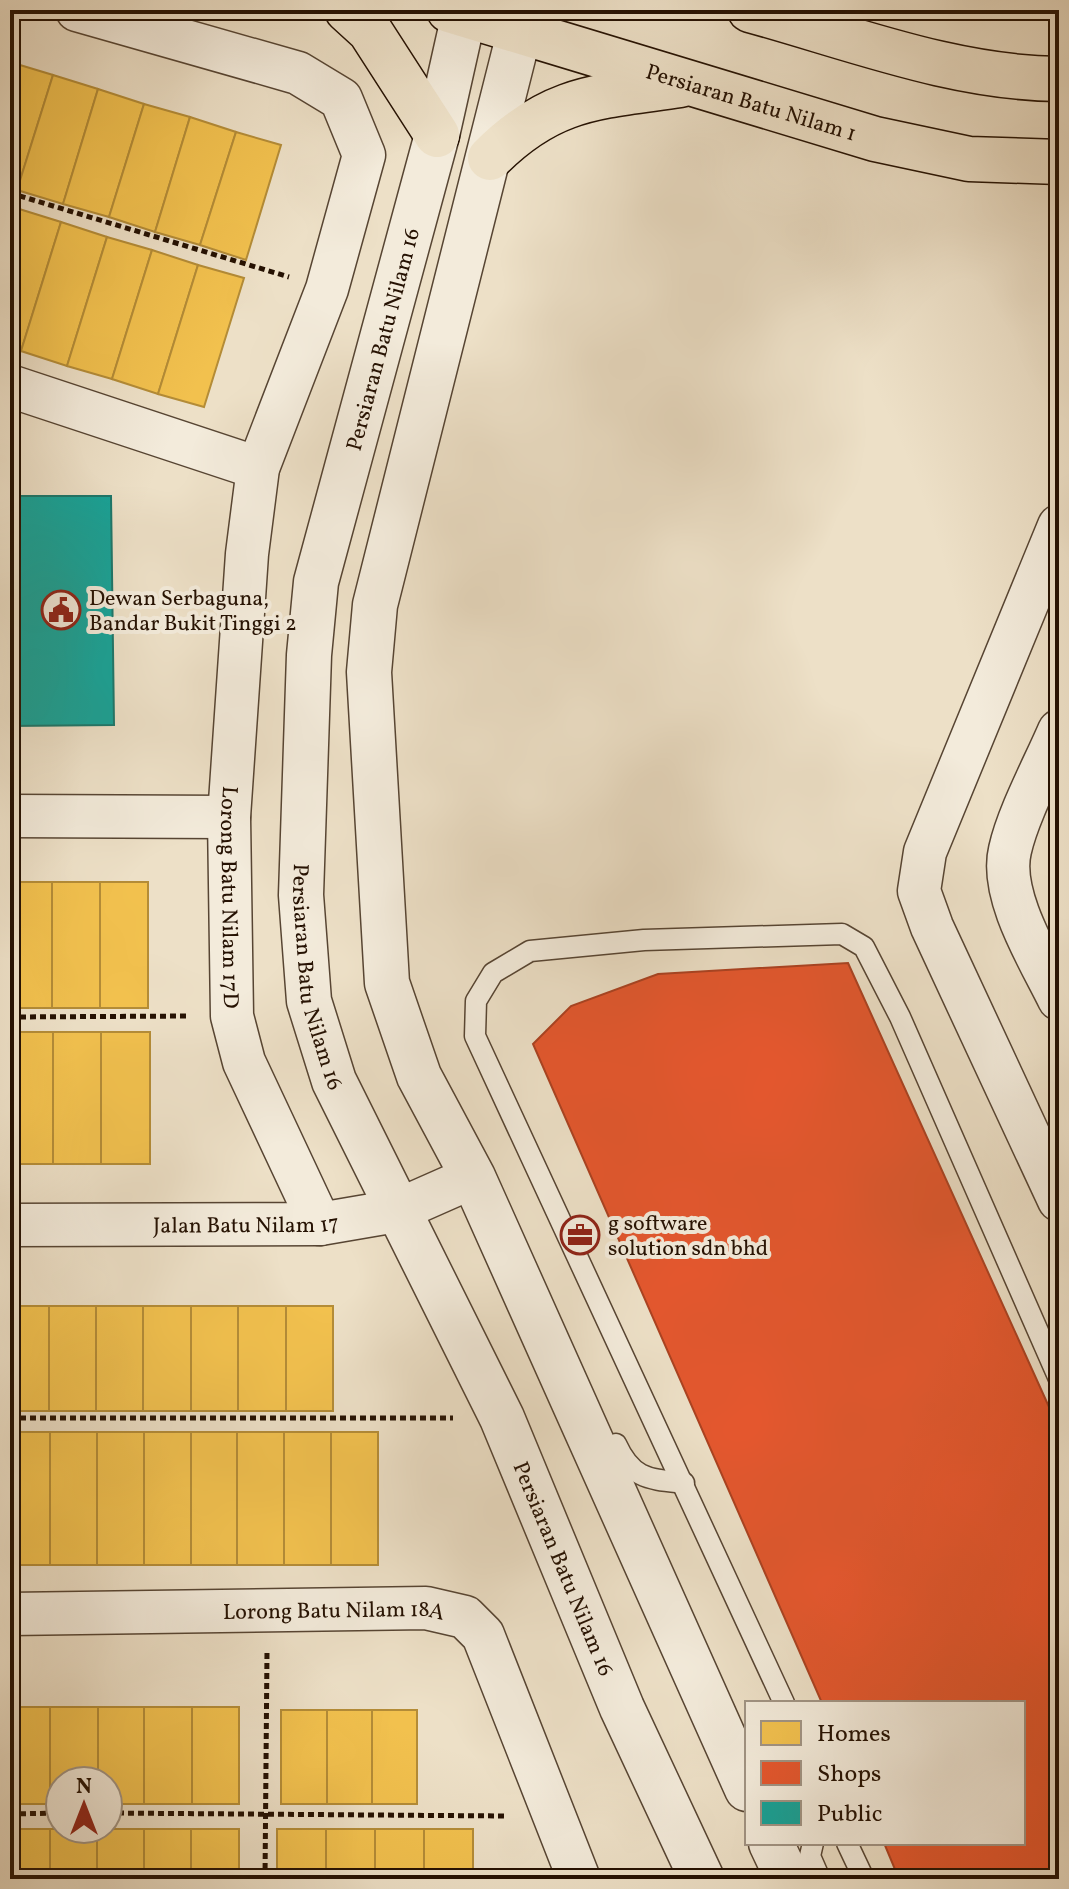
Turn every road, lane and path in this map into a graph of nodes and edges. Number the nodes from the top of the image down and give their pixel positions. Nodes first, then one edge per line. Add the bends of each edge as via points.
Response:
1 (77, 10) edge
2 (347, 10) edge
3 (750, 10) edge
4 (459, 11) edge
5 (522, 21) edge
6 (1059, 79) edge
7 (690, 84) junction
8 (437, 135) junction
9 (490, 158) junction
10 (1059, 162) edge
11 (10, 193) edge
12 (327, 289) junction
13 (10, 386) edge
14 (258, 468) junction
15 (1059, 526) edge
16 (1059, 731) edge
17 (10, 816) edge
18 (229, 817) junction
19 (1059, 999) edge
20 (232, 1016) junction
21 (10, 1017) edge
22 (1049, 1148) edge
23 (473, 1177) junction
24 (1059, 1200) edge
25 (396, 1211) junction
26 (320, 1224) junction
27 (10, 1225) edge
28 (1059, 1379) edge
29 (10, 1418) edge
30 (502, 1418) junction
31 (610, 1431) dead end
32 (684, 1483) junction
33 (268, 1610) junction
34 (10, 1614) edge
35 (783, 1701) edge
36 (745, 1784) edge
37 (44, 1813) edge
38 (124, 1813) edge
39 (264, 1813) junction
40 (10, 1814) edge
41 (553, 1816) junction
42 (772, 1845) edge
43 (813, 1845) edge
44 (848, 1845) edge
45 (265, 1879) edge
46 (579, 1879) edge
47 (702, 1879) edge
48 (788, 1879) edge
49 (820, 1879) edge
50 (864, 1879) edge

1 - 12 street via 298,73 341,99 364,155
2 - 8 main road via 370,31
3 - 6 main road via 947,66
4 - 5 main road, Persiaran Batu Nilam 1
4 - 8 street, Persiaran Batu Nilam 16
5 - 7 main road, Persiaran Batu Nilam 1
5 - 9 street
7 - 9 main road via 578,100 540,118
7 - 10 main road, Persiaran Batu Nilam 1 via 875,139 956,156
8 - 25 street, Persiaran Batu Nilam 16 via 316,582 308,671 301,895 309,1001 334,1081
9 - 23 street via 375,605 369,672 387,983 419,1076
11 - 12 path
12 - 14 street
13 - 14 street
14 - 18 street, Lorong Batu Nilam 17D
15 - 22 street via 925,852 919,891 932,927
16 - 19 street via 1009,851 1009,877 1020,920
17 - 18 street
18 - 20 street, Lorong Batu Nilam 17D
20 - 21 path
20 - 26 street, Lorong Batu Nilam 17D via 244,1062
22 - 24 street
23 - 25 street, Jalan Batu Nilam 17
23 - 36 street via 562,1353
25 - 26 street, Jalan Batu Nilam 17
25 - 30 street, Persiaran Batu Nilam 16
26 - 27 street, Jalan Batu Nilam 17
28 - 32 lane via 900,1017 864,947 842,934 644,940 530,951 493,973 476,1001 475,1036
29 - 30 path
30 - 47 street, Persiaran Batu Nilam 16 via 622,1708
31 - 32 lane via 626,1466 650,1479
32 - 35 lane
33 - 34 street, Lorong Batu Nilam 18A
33 - 39 path
33 - 41 street, Lorong Batu Nilam 18A via 426,1608 465,1617 483,1635
37 - 40 path
38 - 39 path
39 - 41 path
39 - 45 path
41 - 46 street, Lorong Batu Nilam 18A
42 - 48 street
43 - 49 lane via 810,1856
44 - 50 lane

